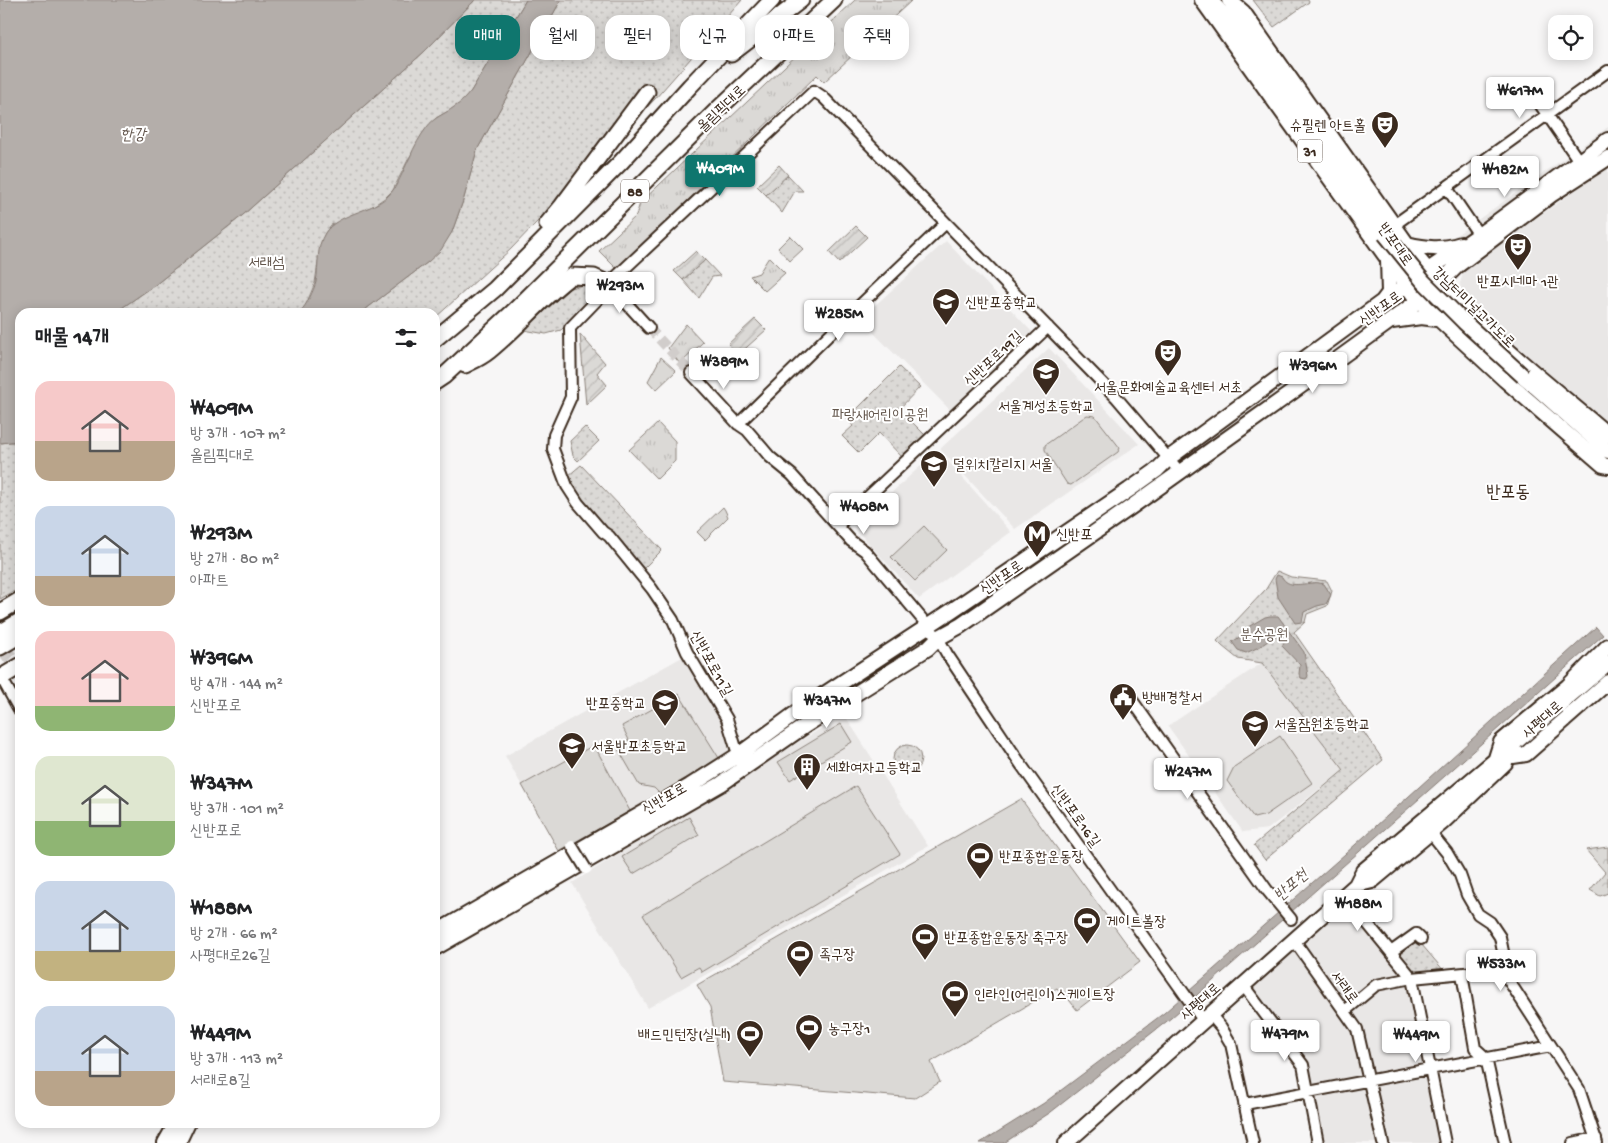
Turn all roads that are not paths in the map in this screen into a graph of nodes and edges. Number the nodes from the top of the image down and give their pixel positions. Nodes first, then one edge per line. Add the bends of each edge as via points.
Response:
1 (772, 0) edge
2 (801, 0) edge
3 (834, 0) edge
4 (1202, 0) edge
5 (1210, 0) edge
6 (1229, 0) edge
7 (1234, 21) junction
8 (1608, 71) edge
9 (690, 86) junction
10 (647, 92) dead end
11 (1539, 103) dead end
12 (1548, 114) junction
13 (1608, 140) edge
14 (1608, 158) edge
15 (1579, 160) junction
16 (1447, 188) junction
17 (946, 223) junction
18 (1394, 225) junction
19 (1476, 237) junction
20 (1407, 244) junction
21 (1388, 260) junction
22 (1458, 266) junction
23 (1427, 270) junction
24 (609, 284) junction
25 (1439, 284) junction
26 (1406, 286) junction
27 (487, 295) junction
28 (1453, 299) junction
29 (1418, 300) junction
30 (1382, 302) junction
31 (1437, 319) junction
32 (1388, 322) junction
33 (1048, 327) junction
34 (649, 328) tunnel mouth
35 (1489, 333) junction
36 (440, 335) edge
37 (1477, 354) junction
38 (691, 373) tunnel mouth
39 (440, 379) edge
40 (738, 424) junction
41 (1608, 435) edge
42 (1608, 451) edge
43 (1169, 458) junction
44 (1608, 466) edge
45 (1180, 472) junction
46 (838, 525) junction
47 (15, 603) edge
48 (0, 612) edge
49 (15, 625) edge
50 (927, 626) junction
51 (0, 633) edge
52 (15, 638) edge
53 (938, 638) junction
54 (1608, 646) edge
55 (0, 647) edge
56 (1608, 663) edge
57 (15, 669) edge
58 (1608, 672) edge
59 (0, 678) edge
60 (1608, 682) edge
61 (1127, 693) dead end
62 (15, 703) edge
63 (740, 754) junction
64 (1513, 756) junction
65 (1494, 761) junction
66 (1430, 832) junction
67 (572, 846) dead end
68 (586, 869) dead end
69 (1356, 885) junction
70 (1344, 896) junction
71 (1291, 919) dead end
72 (440, 930) edge
73 (1421, 939) dead end
74 (1294, 940) junction
75 (440, 945) edge
76 (1391, 952) junction
77 (1506, 969) junction
78 (1462, 974) junction
79 (1412, 978) junction
80 (1243, 985) junction
81 (1344, 1012) junction
82 (1206, 1017) junction
83 (1551, 1046) junction
84 (1486, 1058) junction
85 (1431, 1070) junction
86 (1370, 1081) junction
87 (1308, 1092) junction
88 (1244, 1104) junction
89 (174, 1128) edge
90 (185, 1128) edge
91 (1596, 1141) edge
92 (165, 1143) edge
93 (178, 1143) edge
94 (1067, 1143) edge
95 (1252, 1143) edge
96 (1318, 1143) edge
97 (1383, 1143) edge
98 (1445, 1143) edge
99 (1505, 1143) edge
100 (1572, 1143) edge

1 - 9 highway, 88
2 - 9 highway
3 - 39 highway, 올림픽대로 / 88
4 - 21 main road, 반포대로 / 31
5 - 7 main road, 31
6 - 7 main road, 31
6 - 18 main road, 반포대로 / 31 via 1243,12
7 - 42 main road, 강남터미널고가도로 / 31, bridge via 1385,234 1423,281
8 - 12 street
9 - 27 highway, 88 via 621,162
10 - 27 highway via 562,206
11 - 12 street
12 - 15 street
12 - 16 street
13 - 15 main road, 신반포로
14 - 22 main road, 신반포로 via 1551,195
15 - 19 main road, 신반포로
16 - 18 street, 반포대로
16 - 19 street
17 - 24 street, 신반포로11길 via 814,91
17 - 33 street
17 - 40 street
18 - 20 main road, 반포대로 / 31
19 - 20 main road via 1435,248
19 - 23 main road, 신반포로
20 - 23 main road, 반포대로 / 31
21 - 26 main road, 반포대로 / 31
21 - 30 main road via 1389,293
22 - 25 main road, 신반포로
22 - 28 main road via 1450,286
23 - 25 main road, 반포대로 / 31
23 - 26 main road, 신반포로
24 - 34 street
24 - 39 highway via 594,277 572,276 548,294 487,352
24 - 63 street, 신반포로11길 via 570,328 571,397 554,435 553,449 567,486 578,503 609,536 673,620 687,652 727,719
25 - 28 main road, 반포대로 / 31
25 - 29 main road, 신반포로
26 - 29 main road, 반포대로 / 31
26 - 30 main road, 신반포로
27 - 36 highway, 88
28 - 35 main road, 반포대로 / 31
29 - 31 main road, 반포대로 / 31
29 - 32 main road, 신반포로
30 - 43 main road, 신반포로
31 - 32 main road via 1421,317
31 - 37 main road, 반포대로 / 31
32 - 45 main road, 신반포로
33 - 43 street
33 - 46 street, 신반포로19길
35 - 37 main road via 1481,334 1475,340
35 - 41 main road, 반포대로 / 31
37 - 44 main road, 반포대로 / 31
38 - 40 street, 신반포로16길
40 - 46 street, 신반포로16길
43 - 45 street
43 - 50 main road, 신반포로 via 1129,490
45 - 53 main road, 신반포로
46 - 50 street, 신반포로16길
47 - 48 highway
49 - 51 highway
50 - 53 street, 신반포로16길
50 - 63 main road, 신반포로
52 - 55 highway
53 - 75 main road, 신반포로 via 928,648 720,784
53 - 82 street, 신반포로16길 via 1022,766 1190,1002
54 - 65 main road via 1568,686 1500,742
56 - 65 main road, 사평대로
57 - 59 highway
58 - 64 main road
59 - 62 street
60 - 64 main road, 사평대로 via 1526,754
61 - 71 street via 1269,893
63 - 72 main road, 신반포로
64 - 66 main road, 사평대로
65 - 69 main road, 사평대로 via 1363,871
66 - 69 main road, 사평대로 via 1372,881
66 - 77 street via 1456,867 1478,914 1490,922 1500,937
67 - 68 street, bridge
69 - 70 main road, 사평대로
70 - 74 main road, 사평대로
70 - 76 street
73 - 76 street via 1416,934
74 - 80 main road, 사평대로
74 - 81 street, 서래로
76 - 79 street
77 - 78 street
77 - 83 street via 1509,980
78 - 79 street
78 - 84 street via 1475,1048
79 - 81 street via 1376,985
79 - 85 street
80 - 82 main road, 사평대로
80 - 87 street via 1303,1065
81 - 86 street, 서래로 via 1357,1029
82 - 88 street, 신반포로16길 via 1221,1027 1231,1044
82 - 94 main road, 사평대로
83 - 84 street
83 - 91 street via 1579,1089
84 - 85 street
84 - 99 street
85 - 86 street
85 - 98 street
86 - 87 street
86 - 97 street, 서래로
87 - 88 street
87 - 96 street
88 - 95 street, 신반포로16길
89 - 92 main road
90 - 93 main road
91 - 100 street

